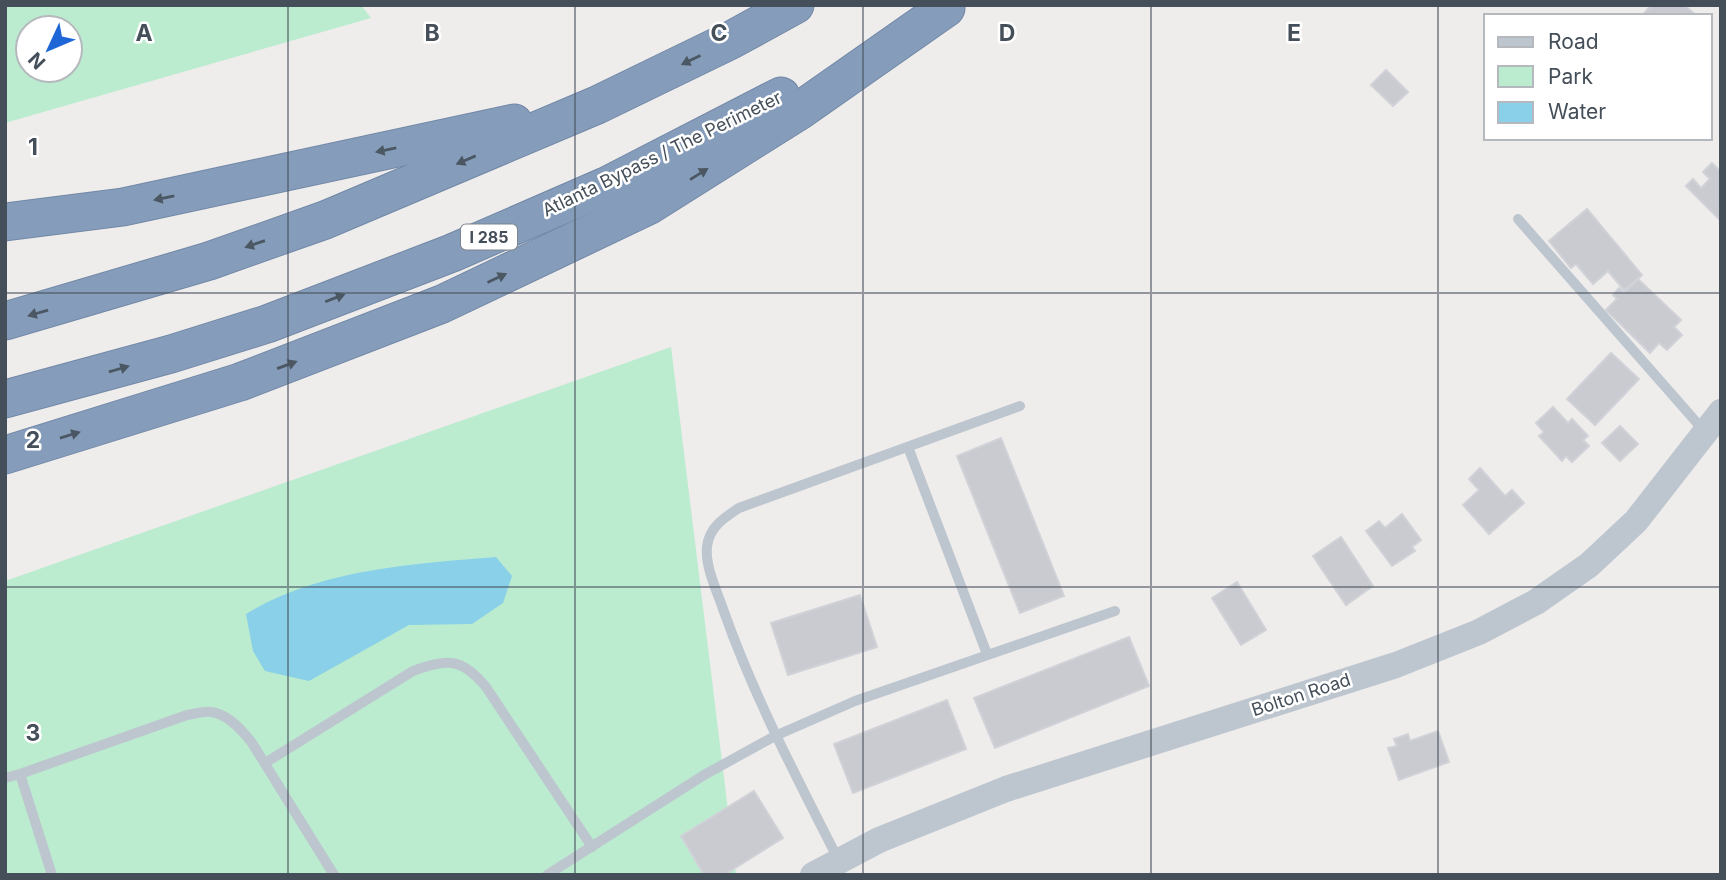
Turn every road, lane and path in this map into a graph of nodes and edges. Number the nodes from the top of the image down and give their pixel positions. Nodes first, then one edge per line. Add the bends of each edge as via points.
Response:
1 (794, 5) edge
2 (948, 6) edge
3 (597, 105) junction
4 (1518, 219) dead end
5 (5, 222) edge
6 (5, 321) edge
7 (5, 399) edge
8 (1020, 406) dead end
9 (1713, 422) edge
10 (908, 447) junction
11 (5, 455) edge
12 (1115, 611) dead end
13 (987, 654) junction
14 (775, 736) junction
15 (265, 763) junction
16 (20, 774) junction
17 (5, 778) edge
18 (592, 847) junction
19 (839, 861) junction
20 (52, 875) edge
21 (334, 875) edge
22 (547, 875) edge
23 (813, 875) edge

1 -> 3 highway
7 -> 2 highway, Atlanta Bypass / The Perimeter / I 285 via 267,324 452,253 606,186
11 -> 2 highway via 240,382 466,293 648,206 799,111
3 -> 5 highway via 123,207
3 -> 6 highway via 325,220 209,261
4 - 9 lane
8 - 10 lane
9 - 19 street, Bolton Road via 1636,521 1589,565 1536,602 1479,632 1396,665 1006,789
10 - 13 lane
10 - 14 lane via 739,508 716,523 707,547 710,572
12 - 13 lane
13 - 14 lane via 855,701
14 - 18 lane
14 - 19 lane
15 - 16 lane via 240,728 211,712 187,715
15 - 18 lane via 412,671 455,663 471,670 486,687
15 - 21 lane
16 - 17 lane
16 - 20 lane
18 - 22 lane
19 - 23 street, Bolton Road

